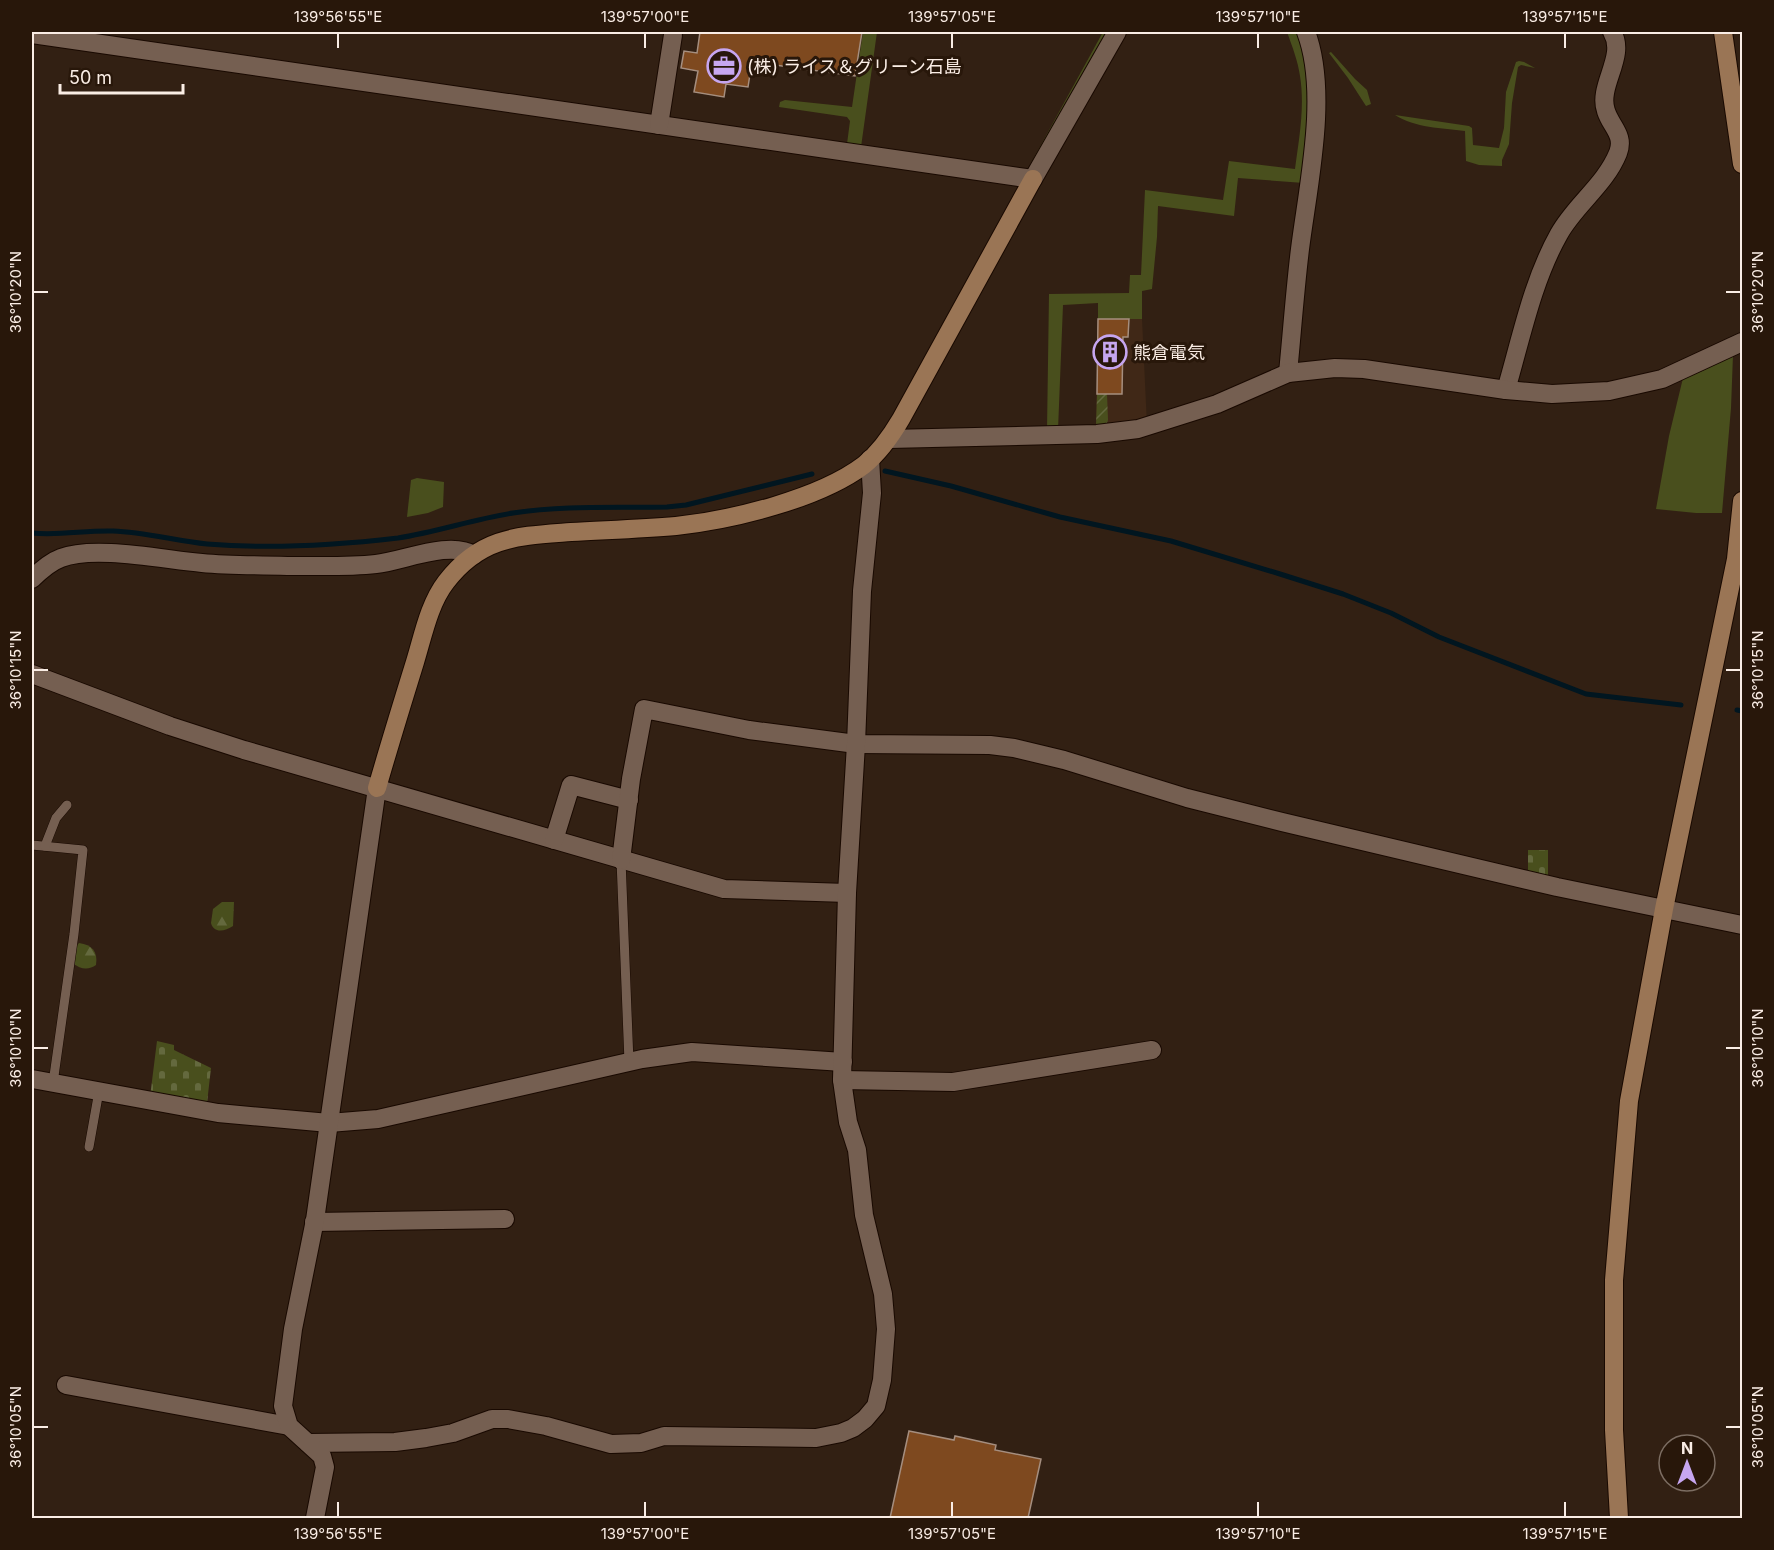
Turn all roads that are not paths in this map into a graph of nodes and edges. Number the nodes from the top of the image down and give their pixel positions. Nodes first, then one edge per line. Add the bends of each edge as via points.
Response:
1 (1117, 32) edge
2 (1306, 32) edge
3 (1611, 32) edge
4 (1723, 32) edge
5 (32, 34) edge
6 (672, 35) dead end
7 (660, 125) junction
8 (1743, 164) edge
9 (1034, 179) junction
10 (1743, 342) edge
11 (1288, 373) junction
12 (1506, 390) junction
13 (889, 439) junction
14 (870, 459) junction
15 (1743, 501) edge
16 (474, 555) junction
17 (32, 579) edge
18 (32, 674) edge
19 (856, 744) junction
20 (377, 788) junction
21 (629, 800) junction
22 (67, 805) dead end
23 (554, 840) junction
24 (32, 845) edge
25 (45, 846) junction
26 (621, 860) junction
27 (847, 893) junction
28 (1664, 909) junction
29 (1743, 925) edge
30 (1152, 1050) dead end
31 (629, 1062) junction
32 (842, 1071) junction
33 (32, 1079) edge
34 (53, 1083) junction
35 (99, 1091) junction
36 (329, 1123) junction
37 (89, 1147) dead end
38 (504, 1219) dead end
39 (314, 1222) junction
40 (66, 1384) dead end
41 (289, 1426) junction
42 (308, 1443) junction
43 (315, 1518) edge
44 (1619, 1518) edge

1 - 9 street
2 - 11 street via 1317,91
3 - 12 street via 1615,53 1604,100 1621,142 1611,166 1567,221 1552,249
4 - 8 street
5 - 7 street
6 - 7 street
7 - 9 street
9 - 13 street
10 - 12 street via 1637,386 1552,394
11 - 12 street via 1364,369
11 - 13 street via 1217,404 1138,429 1097,434
13 - 14 street
14 - 16 street via 816,492 727,518 675,526 518,536 486,546
14 - 19 street via 872,493 862,591
15 - 28 street via 1736,559
16 - 17 street via 451,549 375,564 307,566 204,564 137,555 85,554 63,557
16 - 20 street via 444,584 432,608
18 - 20 street via 170,726
19 - 21 street via 749,730 644,709
19 - 27 street
19 - 28 street via 990,745 1044,754 1197,801
20 - 23 street
20 - 36 street
21 - 23 street via 571,785
21 - 26 street
22 - 25 lane via 56,818
23 - 26 street
24 - 25 lane
25 - 34 lane via 83,850
26 - 27 street via 724,889
26 - 31 lane
27 - 32 street
28 - 29 street
28 - 44 street via 1629,1101 1614,1280 1614,1430
30 - 32 street via 953,1082
31 - 32 street via 692,1052
31 - 36 street via 378,1119
32 - 42 street via 886,1329 878,1400 866,1419 841,1433 816,1438 664,1436 641,1443 611,1444 546,1426 492,1419 453,1433 395,1442
33 - 34 street
34 - 35 street
35 - 36 street via 218,1113
35 - 37 lane
36 - 39 street
38 - 39 street
39 - 41 street via 283,1406
40 - 41 street
41 - 42 street
42 - 43 street via 322,1456 325,1467

